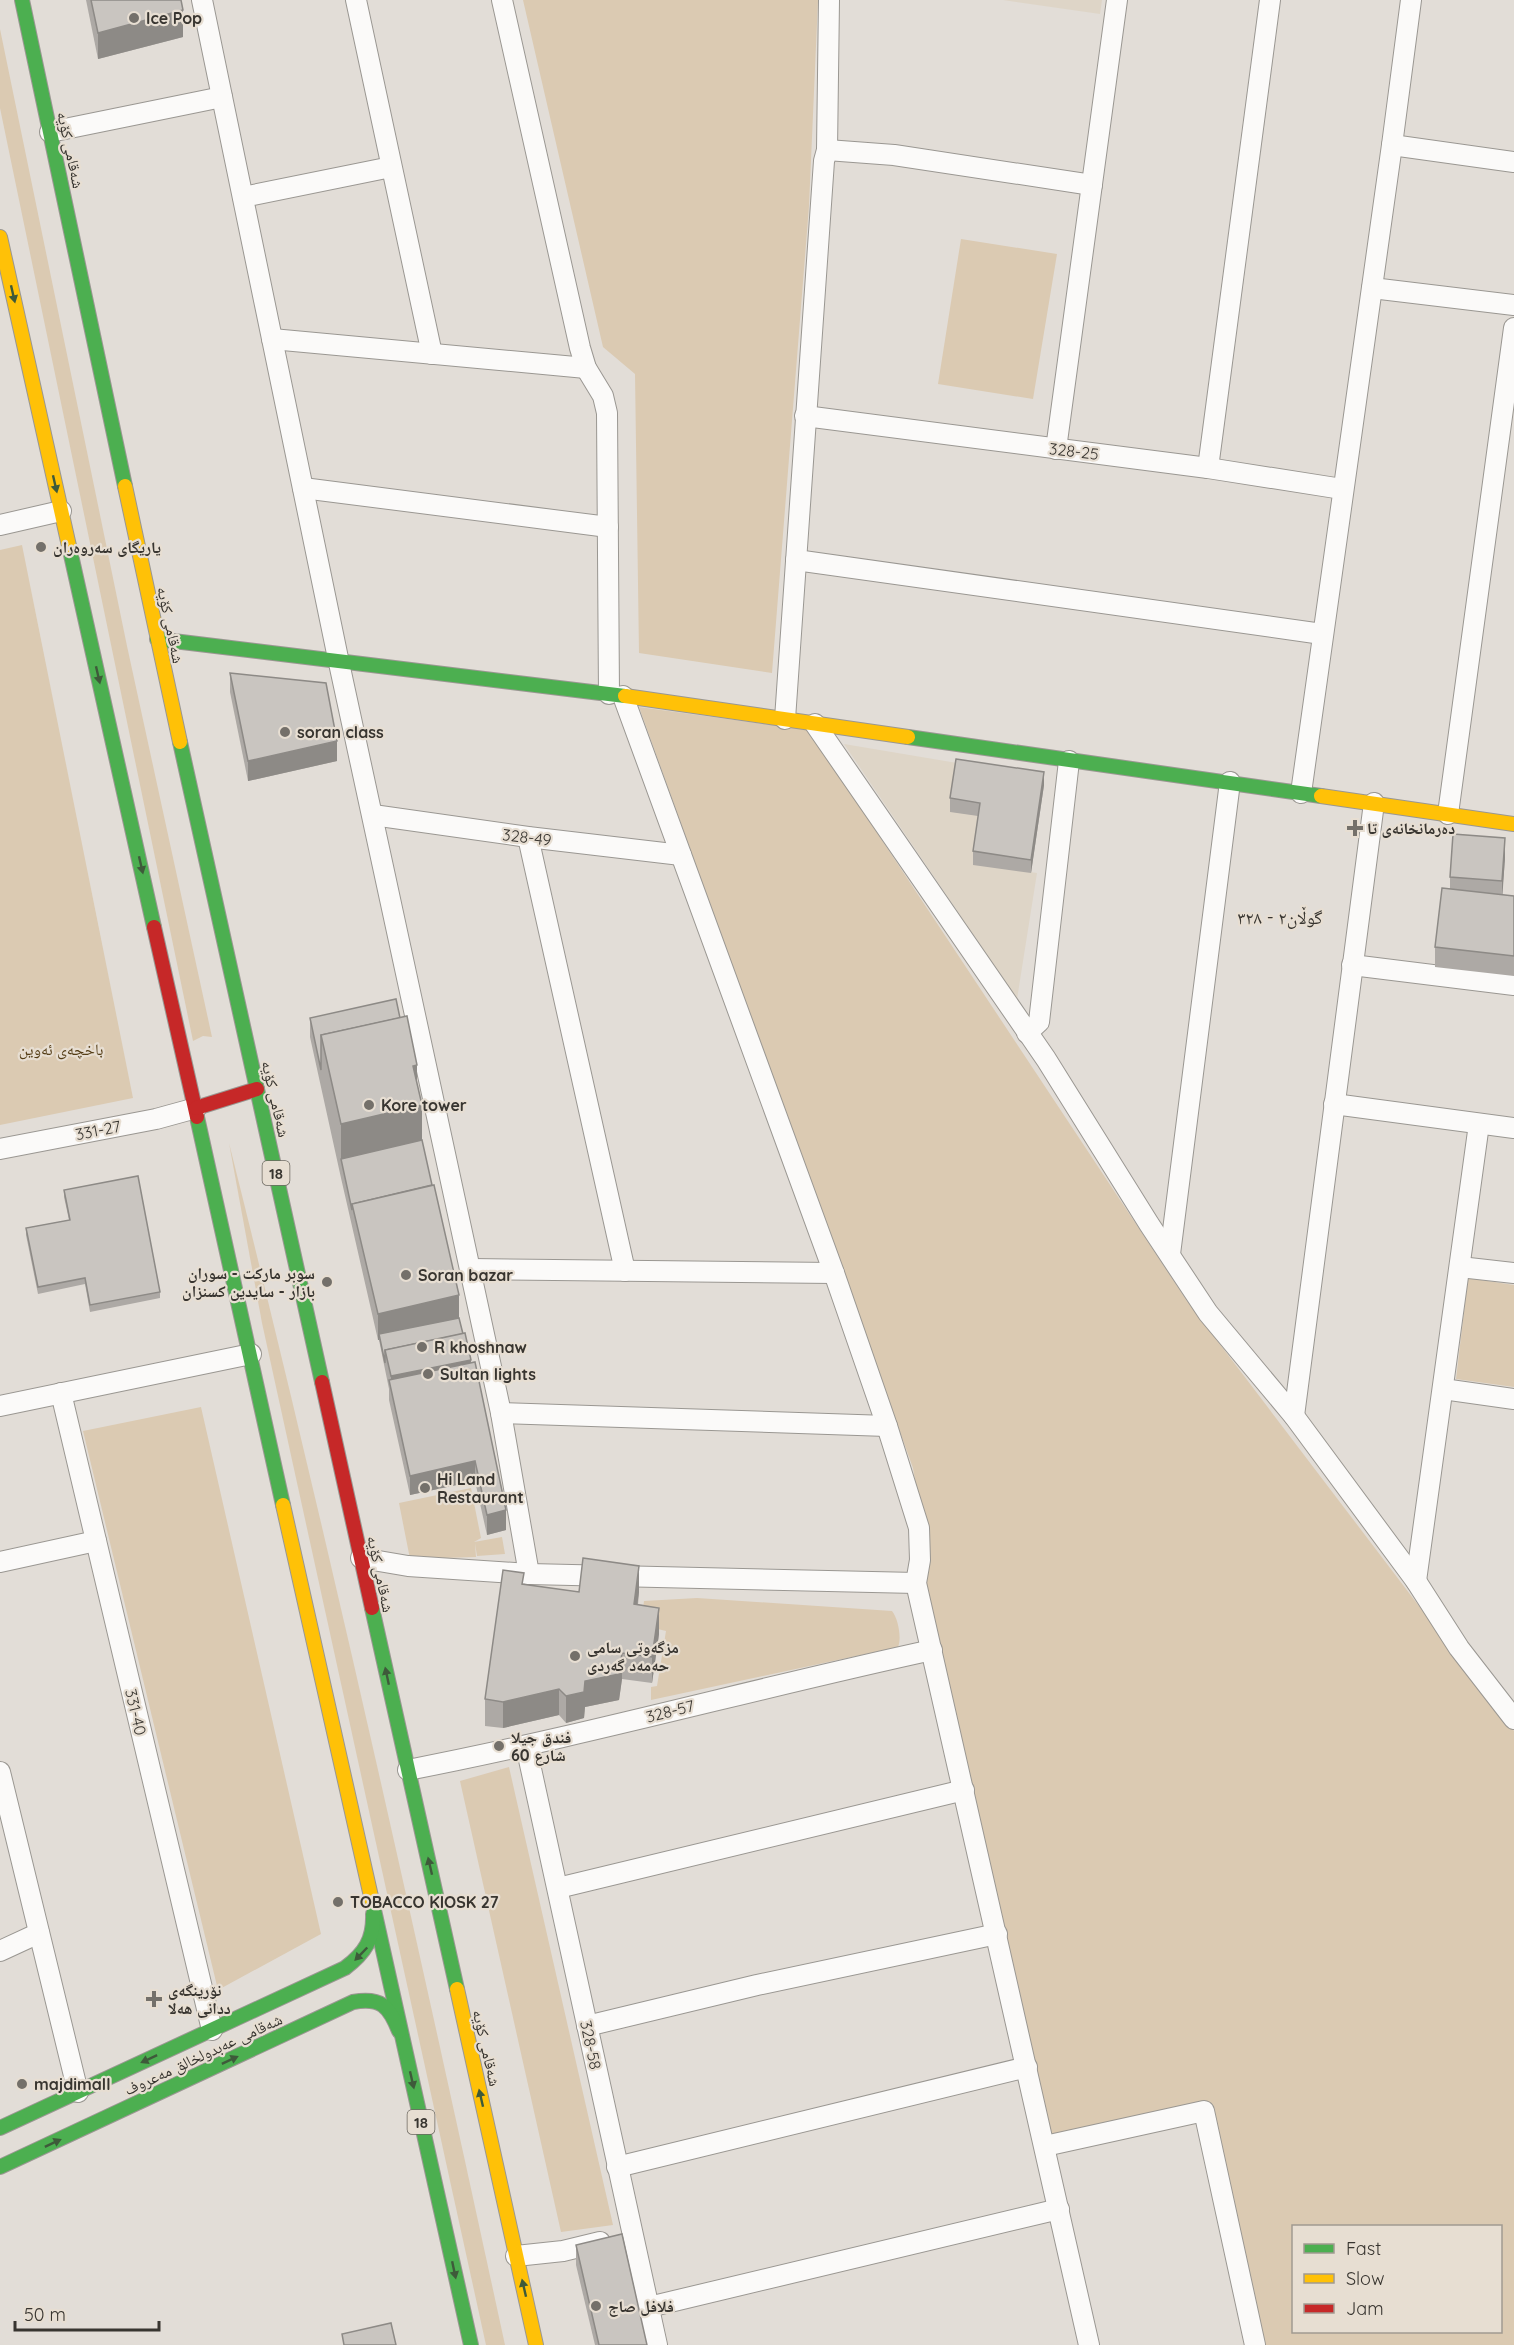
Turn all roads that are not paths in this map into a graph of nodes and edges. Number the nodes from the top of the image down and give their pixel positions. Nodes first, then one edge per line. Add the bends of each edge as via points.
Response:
1 (22, 0) edge
2 (202, 0) edge
3 (356, 0) edge
4 (502, 0) edge
5 (829, 0) edge
6 (1117, 0) edge
7 (1270, 0) edge
8 (1411, 0) edge
9 (222, 98) junction
10 (50, 132) junction
11 (1392, 145) junction
12 (827, 150) junction
13 (1514, 162) edge
14 (391, 167) junction
15 (1092, 185) junction
16 (243, 197) junction
17 (0, 237) edge
18 (1372, 288) junction
19 (1514, 305) edge
20 (1514, 328) edge
21 (272, 339) junction
22 (432, 354) junction
23 (586, 368) junction
24 (805, 416) junction
25 (1056, 449) junction
26 (1208, 468) junction
27 (303, 488) junction
28 (1342, 489) junction
29 (61, 512) junction
30 (0, 525) edge
31 (608, 527) junction
32 (796, 560) junction
33 (1322, 634) junction
34 (157, 639) junction
35 (339, 663) junction
36 (616, 695) junction
37 (785, 719) junction
38 (815, 724) junction
39 (1068, 761) junction
40 (1230, 782) junction
41 (1300, 793) junction
42 (1374, 803) junction
43 (1448, 814) junction
44 (373, 815) junction
45 (1514, 824) edge
46 (528, 837) junction
47 (681, 855) junction
48 (1352, 965) junction
49 (1514, 985) edge
50 (1027, 1033) junction
51 (257, 1089) junction
52 (1334, 1104) junction
53 (196, 1108) junction
54 (1479, 1124) junction
55 (1514, 1128) edge
56 (0, 1149) edge
57 (1170, 1254) junction
58 (1460, 1267) junction
59 (471, 1269) junction
60 (625, 1271) junction
61 (834, 1273) junction
62 (1514, 1274) edge
63 (251, 1354) junction
64 (1443, 1389) junction
65 (61, 1393) junction
66 (1514, 1399) edge
67 (0, 1406) edge
68 (501, 1413) junction
69 (1294, 1416) junction
70 (887, 1426) junction
71 (96, 1541) junction
72 (361, 1558) junction
73 (0, 1562) edge
74 (529, 1574) junction
75 (1416, 1581) junction
76 (916, 1583) junction
77 (932, 1650) junction
78 (1514, 1719) edge
79 (526, 1746) junction
80 (408, 1770) junction
81 (0, 1772) edge
82 (964, 1790) junction
83 (558, 1888) junction
84 (372, 1900) junction
85 (39, 1933) junction
86 (997, 1934) junction
87 (0, 1951) edge
88 (587, 2026) junction
89 (212, 2030) junction
90 (254, 2030) junction
91 (403, 2041) junction
92 (1027, 2067) junction
93 (78, 2092) junction
94 (0, 2128) edge
95 (1045, 2146) junction
96 (617, 2167) junction
97 (0, 2168) edge
98 (1059, 2209) junction
99 (632, 2234) junction
100 (516, 2256) junction
101 (649, 2307) junction
102 (471, 2345) edge
103 (536, 2345) edge
104 (657, 2345) edge
105 (1089, 2345) edge
106 (1255, 2345) edge

1 - 10 main road, شەقامی کۆیە / 18
2 - 9 street
3 - 14 street
4 - 23 street
5 - 12 street
6 - 15 street
7 - 26 street
8 - 11 street
9 - 10 street
9 - 16 street
10 - 34 main road, شەقامی کۆیە / 18
11 - 13 street
11 - 18 street
12 - 15 street via 894,155
12 - 24 street
14 - 16 street
14 - 22 street
15 - 25 street
16 - 21 street
17 -> 29 main road, 18
18 - 19 street
18 - 28 street
20 - 43 street
21 - 22 street
21 - 27 street
22 - 23 street
23 - 31 street via 603,396 607,413
24 - 25 street, 328-25
24 - 32 street
25 - 26 street, 328-25
26 - 28 street, 328-25
27 - 31 street
27 - 35 street
28 - 33 street
29 - 30 street
29 -> 53 main road, 18
31 - 36 street
32 - 33 street
32 - 37 street
33 - 41 street
34 - 35 main road
34 - 51 main road, شەقامی کۆیە / 18
35 - 36 main road
35 - 44 street
36 - 37 main road
36 - 47 street
37 - 38 main road
38 - 39 main road
38 - 50 street
39 - 40 main road
39 - 50 street via 1039,1022
40 - 41 main road
40 - 57 street
41 - 42 main road
42 - 43 main road
42 - 48 street
43 - 45 main road
44 - 46 street, 328-49
44 - 59 street
46 - 47 street, 328-49
46 - 60 street
47 - 61 street
48 - 49 street
48 - 52 street
50 - 57 street
51 - 53 main road
51 - 72 main road, شەقامی کۆیە / 18
52 - 54 street
52 - 69 street
53 - 56 street, 331-27
53 - 63 main road, 18
54 - 55 street
54 - 58 street
57 - 69 street via 1208,1313
58 - 62 street
58 - 64 street
59 - 60 street
59 - 68 street
60 - 61 street
61 - 70 street
63 - 65 street
63 - 84 main road, 18
64 - 66 street
64 - 75 street
65 - 67 street
65 - 71 street, 331-40
68 - 70 street
68 - 74 street
69 - 75 street
70 - 76 street via 919,1528
71 - 73 street
71 - 89 street, 331-40
72 - 74 street via 408,1566
80 -> 72 main road, شەقامی کۆیە / 18
74 - 76 street
75 - 78 street via 1459,1648
76 - 77 street
77 - 79 street, 328-57
77 - 82 street
79 - 80 street, 328-57
79 - 83 street, 328-58
100 -> 80 main road, شەقامی کۆیە / 18
81 - 85 street
82 - 83 street
82 - 86 street
83 - 88 street, 328-58
84 -> 90 main road, شەقامی عەبدولخالق مەعروف via 372,1934 363,1955
84 - 91 main road, 18
85 - 87 street
85 - 93 street
86 - 88 street
86 - 92 street
88 - 96 street, 328-58
89 - 90 main road, شەقامی عەبدولخالق مەعروف
89 -> 93 main road, شەقامی عەبدولخالق مەعروف
90 - 91 main road, شەقامی عەبدولخالق مەعروف via 365,1999 386,2006
97 -> 90 main road, شەقامی عەبدولخالق مەعروف
91 -> 102 main road, 18
92 - 95 street
92 - 96 street
93 - 94 main road, شەقامی عەبدولخالق مەعروف
95 - 98 street
95 - 106 street via 1204,2111
96 - 99 street, 328-58
98 - 101 street
98 - 105 street
99 - 100 street via 563,2251
99 - 101 street, 328-58
103 -> 100 main road, شەقامی کۆیە / 18
101 - 104 street, 328-58

